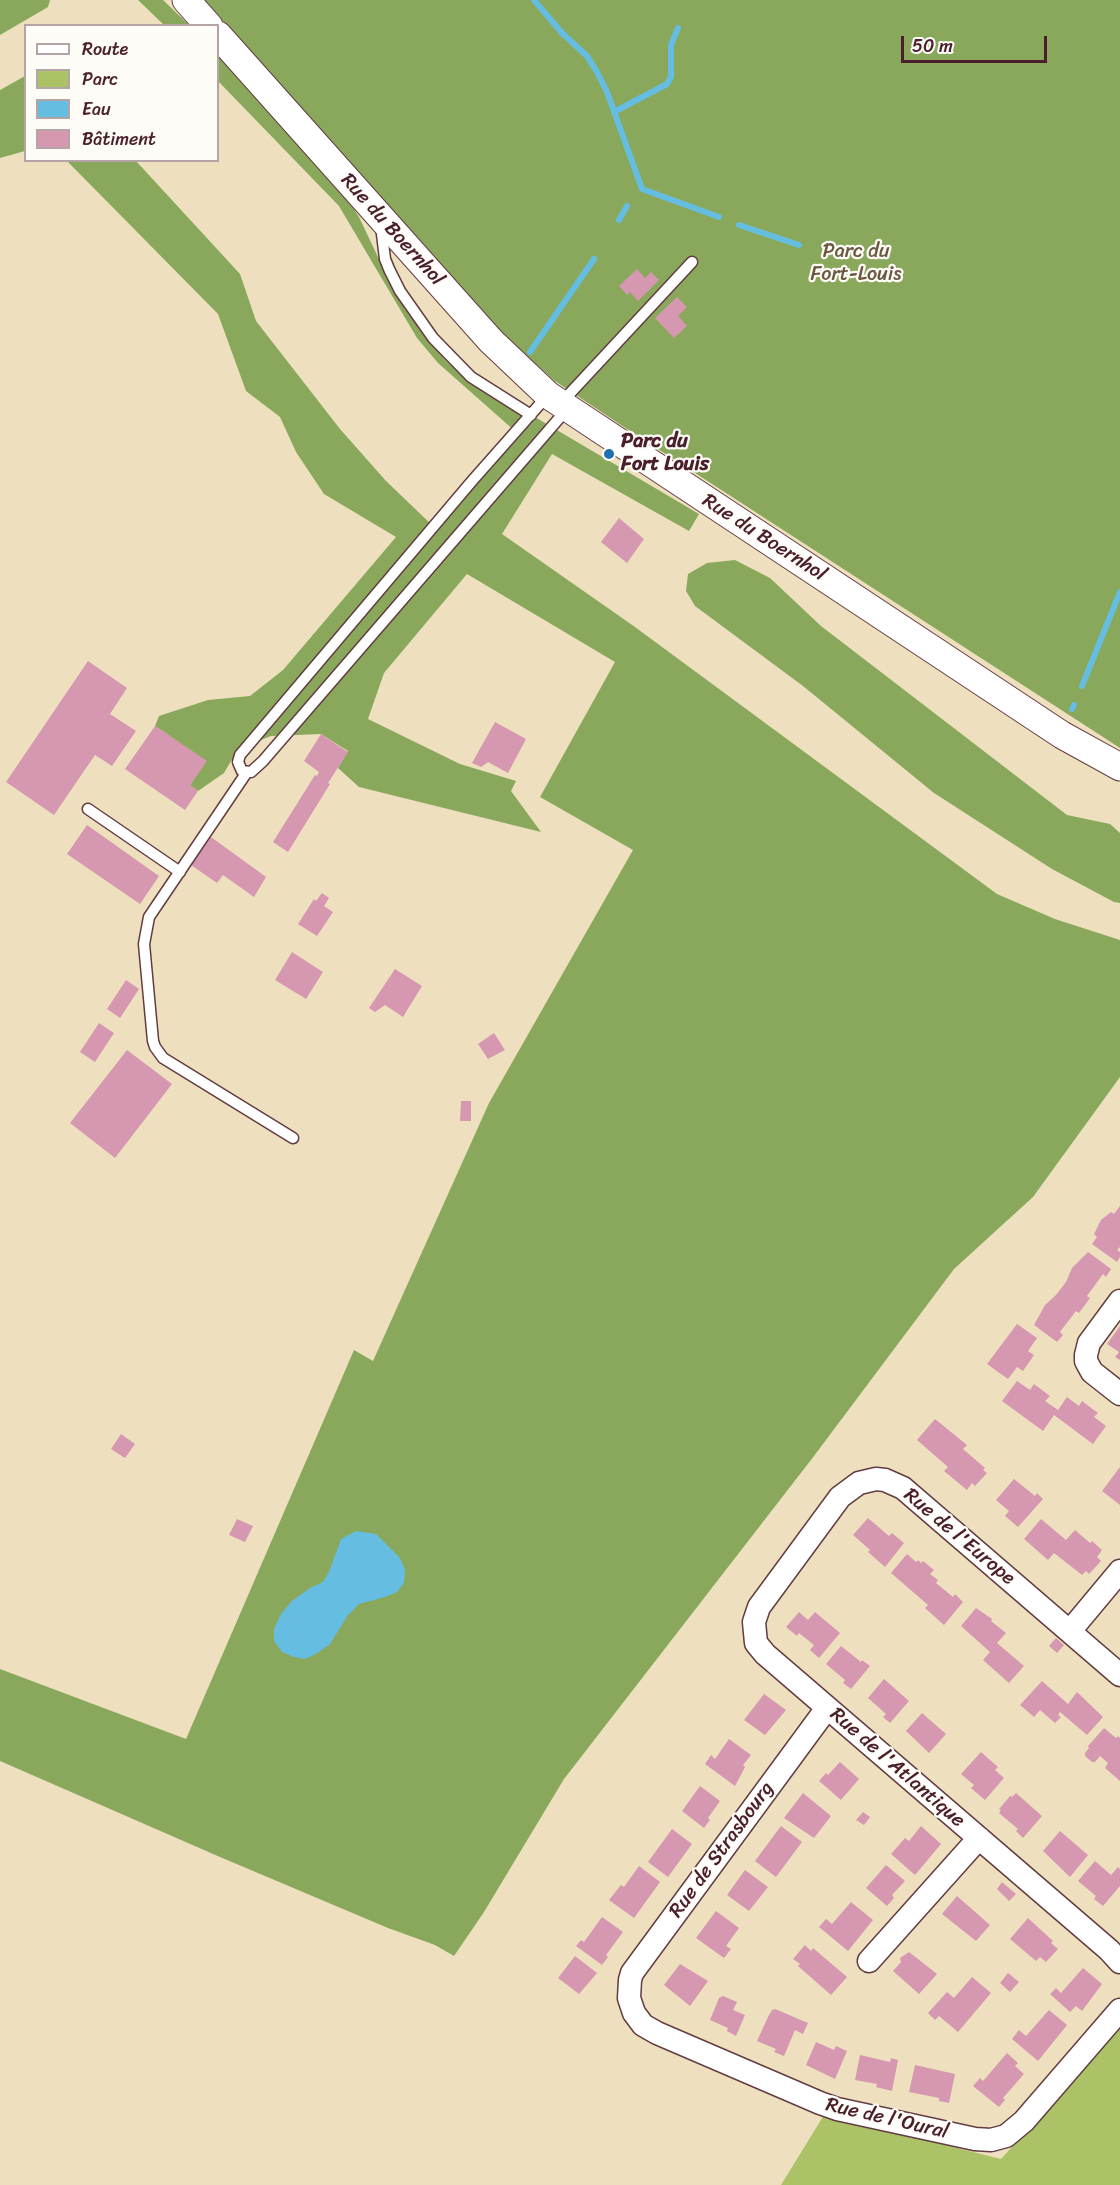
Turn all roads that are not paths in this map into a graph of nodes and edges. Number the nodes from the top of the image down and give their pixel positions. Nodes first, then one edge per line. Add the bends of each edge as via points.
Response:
1 (186, 0) edge
2 (206, 24) edge
3 (219, 36) edge
4 (380, 217) junction
5 (692, 262) dead end
6 (552, 405) junction
7 (1120, 767) edge
8 (247, 772) junction
9 (88, 809) dead end
10 (180, 872) junction
11 (293, 1138) dead end
12 (1120, 1301) edge
13 (1120, 1394) edge
14 (800, 1551) joint
15 (1120, 1571) edge
16 (1070, 1631) junction
17 (1120, 1675) edge
18 (827, 1708) junction
19 (979, 1838) junction
20 (869, 1961) dead end
21 (1120, 1962) edge
22 (629, 1998) joint
23 (1120, 2010) edge

1 - 2 street
3 - 4 street, Rue du Boernhol
4 - 6 street, Rue du Boernhol
4 - 6 lane via 388,269 451,359 471,377
5 - 6 lane
6 - 7 street, Rue du Boernhol via 1062,735
6 - 8 lane via 263,761
6 - 8 lane via 472,481 240,755 239,767
8 - 10 lane
9 - 10 lane
10 - 11 lane via 149,917 144,944 155,1047 163,1058
12 - 13 street via 1086,1348 1086,1361 1092,1372
14 - 16 street, Rue de l'Europe via 847,1491 868,1480 885,1480 903,1488
14 - 18 street, Rue de l'Atlantique via 759,1607 753,1622 754,1637 765,1654
15 - 16 street
16 - 17 street, Rue de l'Europe
18 - 19 street, Rue de l'Atlantique
18 - 22 street, Rue de Strasbourg via 637,1965 630,1980
19 - 20 street
19 - 21 street, Rue de l'Atlantique
22 - 23 street, Rue de l'Oural via 638,2019 657,2033 820,2103 984,2140 999,2139 1018,2127

